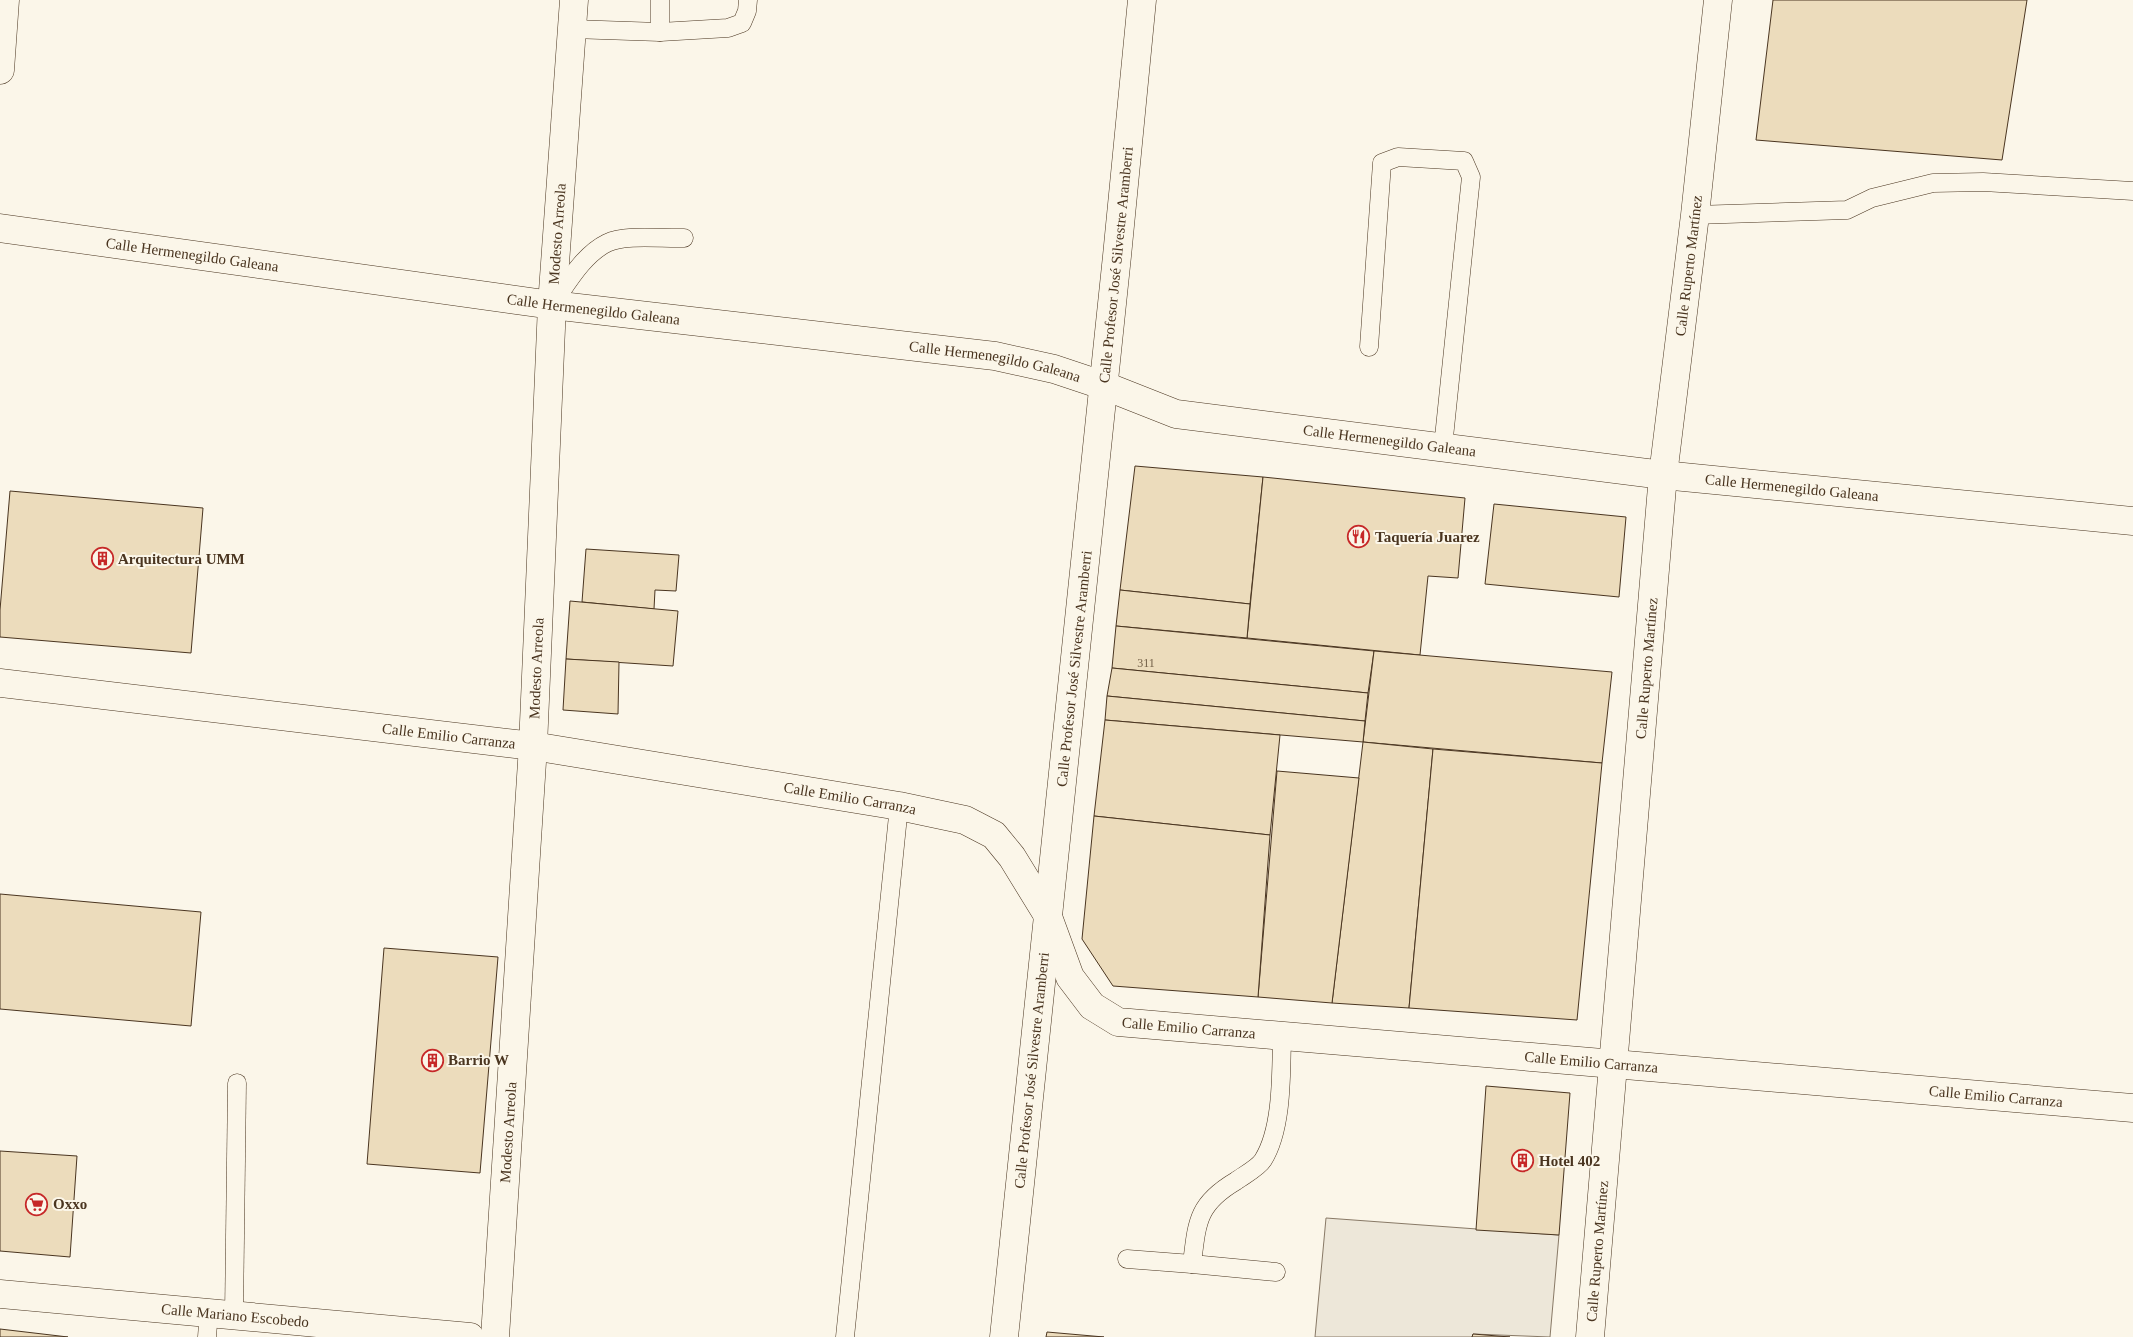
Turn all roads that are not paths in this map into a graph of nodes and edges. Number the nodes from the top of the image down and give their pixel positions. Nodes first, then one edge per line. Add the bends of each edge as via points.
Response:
1 (4, 0) edge
2 (574, 0) edge
3 (660, 0) edge
4 (748, 0) edge
5 (1142, 0) edge
6 (1718, 0) edge
7 (572, 30) junction
8 (660, 32) junction
9 (0, 70) edge
10 (2133, 191) edge
11 (1695, 214) junction
12 (0, 228) edge
13 (684, 238) dead end
14 (552, 305) junction
15 (1369, 347) dead end
16 (1105, 386) junction
17 (1443, 447) junction
18 (1663, 474) junction
19 (2133, 521) edge
20 (0, 683) edge
21 (533, 746) junction
22 (899, 806) junction
23 (1047, 914) junction
24 (1282, 1035) junction
25 (1612, 1064) junction
26 (237, 1083) dead end
27 (2133, 1108) edge
28 (1127, 1259) dead end
29 (1192, 1264) junction
30 (1276, 1272) dead end
31 (0, 1294) edge
32 (217, 1321) edge
33 (470, 1337) edge
34 (495, 1337) edge
35 (845, 1337) edge
36 (1004, 1337) edge
37 (1590, 1337) edge

1 - 9 street
2 - 7 street, Modesto Arreola
3 - 8 lane
4 - 8 lane via 746,18 736,27
5 - 16 street, Calle Profesor José Silvestre Aramberri
6 - 11 street, Calle Ruperto Martínez
7 - 8 lane
7 - 14 street, Modesto Arreola
10 - 11 lane via 1983,182 1934,183 1872,198 1847,210
11 - 18 street, Calle Ruperto Martínez
12 - 14 street, Calle Hermenegildo Galeana
13 - 14 lane via 620,239 607,243 575,273
14 - 16 street, Calle Hermenegildo Galeana via 995,356 1054,369
14 - 21 street, Modesto Arreola
15 - 17 lane via 1382,163 1398,156 1464,161 1471,177
16 - 17 street, Calle Hermenegildo Galeana via 1176,414
16 - 23 street, Calle Profesor José Silvestre Aramberri
17 - 18 street, Calle Hermenegildo Galeana
18 - 19 street, Calle Hermenegildo Galeana
18 - 25 street, Calle Ruperto Martínez
20 - 21 street, Calle Emilio Carranza
21 - 22 street, Calle Emilio Carranza
21 - 34 street, Modesto Arreola
22 - 23 street, Calle Emilio Carranza via 966,820 994,835 1012,857
22 - 35 lane
23 - 24 street, Calle Emilio Carranza via 1070,977 1092,1006 1118,1022
23 - 36 street, Calle Profesor José Silvestre Aramberri
24 - 25 street, Calle Emilio Carranza
24 - 29 lane via 1276,1126 1270,1145 1262,1161 1217,1192 1201,1212
25 - 27 street, Calle Emilio Carranza
25 - 37 street, Calle Ruperto Martínez
26 - 32 lane
28 - 29 lane
29 - 30 lane
31 - 32 street, Calle Mariano Escobedo
32 - 33 street, Calle Mariano Escobedo

